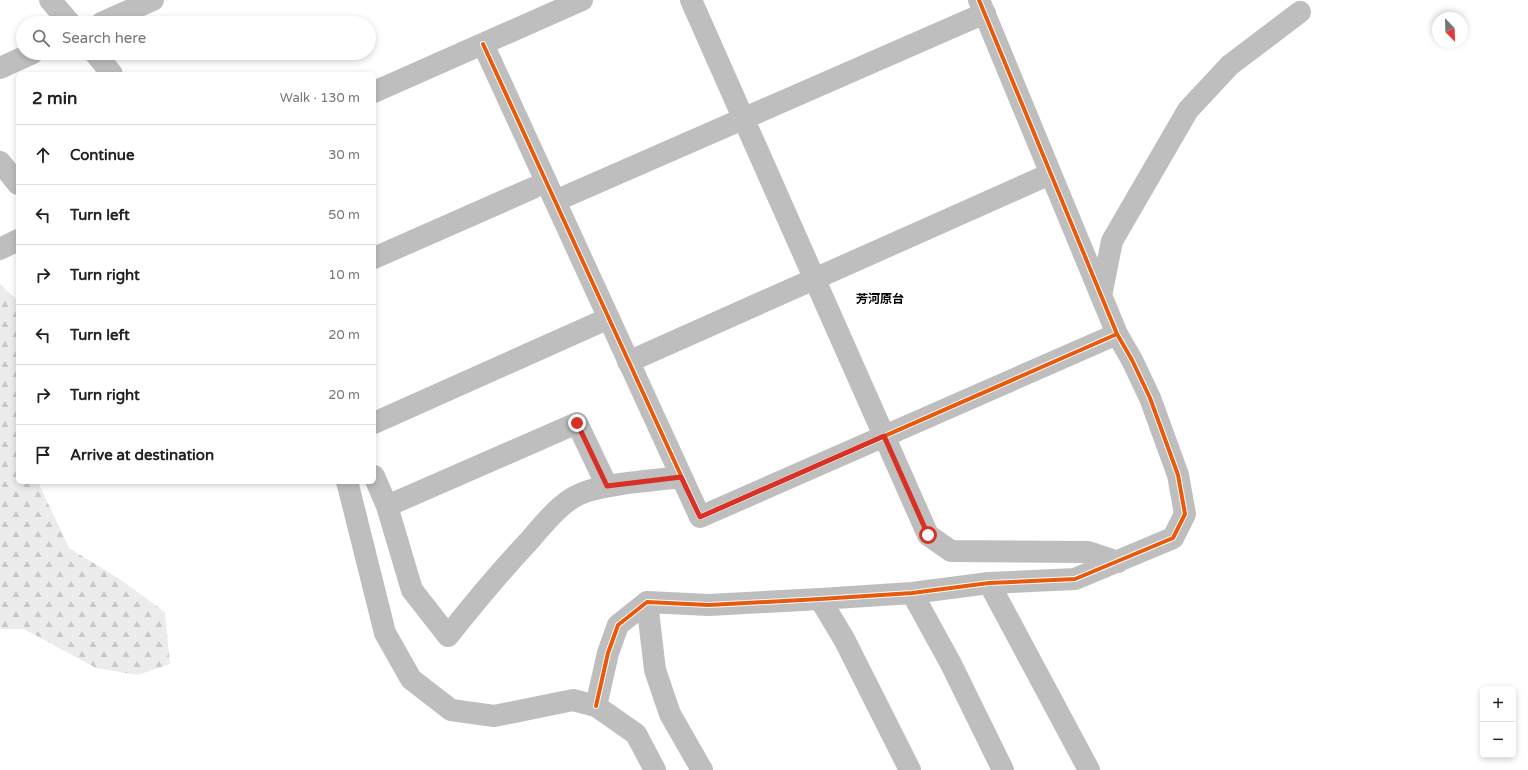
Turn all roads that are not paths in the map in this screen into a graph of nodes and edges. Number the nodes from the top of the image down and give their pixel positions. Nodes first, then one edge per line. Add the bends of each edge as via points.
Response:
1 (50, 0) edge
2 (153, 0) edge
3 (582, 0) edge
4 (691, 0) edge
5 (982, 7) edge
6 (1300, 12) dead end
7 (64, 16) edge
8 (117, 16) edge
9 (483, 44) junction
10 (18, 60) edge
11 (101, 60) edge
12 (0, 68) edge
13 (110, 72) edge
14 (376, 91) edge
15 (743, 119) junction
16 (0, 162) edge
17 (1050, 174) junction
18 (16, 182) edge
19 (533, 188) dead end
20 (555, 201) junction
21 (16, 241) edge
22 (0, 249) edge
23 (376, 257) edge
24 (814, 279) junction
25 (1101, 296) junction
26 (609, 318) junction
27 (1116, 334) junction
28 (628, 362) junction
29 (376, 422) edge
30 (884, 436) junction
31 (681, 477) junction
32 (376, 481) edge
33 (348, 484) edge
34 (607, 486) junction
35 (387, 506) junction
36 (1118, 562) junction
37 (989, 583) junction
38 (912, 593) junction
39 (820, 599) junction
40 (647, 602) junction
41 (596, 706) junction
42 (654, 770) edge
43 (702, 770) edge
44 (910, 770) edge
45 (1003, 770) edge
46 (1088, 770) edge

1 - 7 street
2 - 8 street
3 - 9 street
4 - 15 street
5 - 15 street
5 - 17 street
6 - 25 street via 1230,65 1188,110 1112,241
9 - 14 street
9 - 20 street
10 - 12 street
11 - 13 street
15 - 20 street
15 - 24 street
16 - 18 street
17 - 24 street
17 - 25 street
19 - 23 street
20 - 26 street
21 - 22 street
24 - 28 street
24 - 30 street
25 - 27 street
26 - 28 street
26 - 29 street
27 - 30 street
27 - 36 street via 1150,398 1178,475 1185,514 1173,538
28 - 31 street
30 - 31 street via 700,517
30 - 36 street via 928,535 951,551 1088,552
31 - 34 street
32 - 35 street
33 - 41 street via 385,633 411,680 451,710 494,716 573,700
34 - 35 street via 577,423
34 - 35 street via 573,498 554,514 490,583 448,636 412,590
36 - 37 street via 1076,579
37 - 38 street
37 - 46 street
38 - 39 street
38 - 45 street via 951,664
39 - 40 street via 709,605
39 - 44 street via 844,639
40 - 41 street via 618,625 608,653
40 - 43 street via 655,670 670,714
41 - 42 street via 636,734

